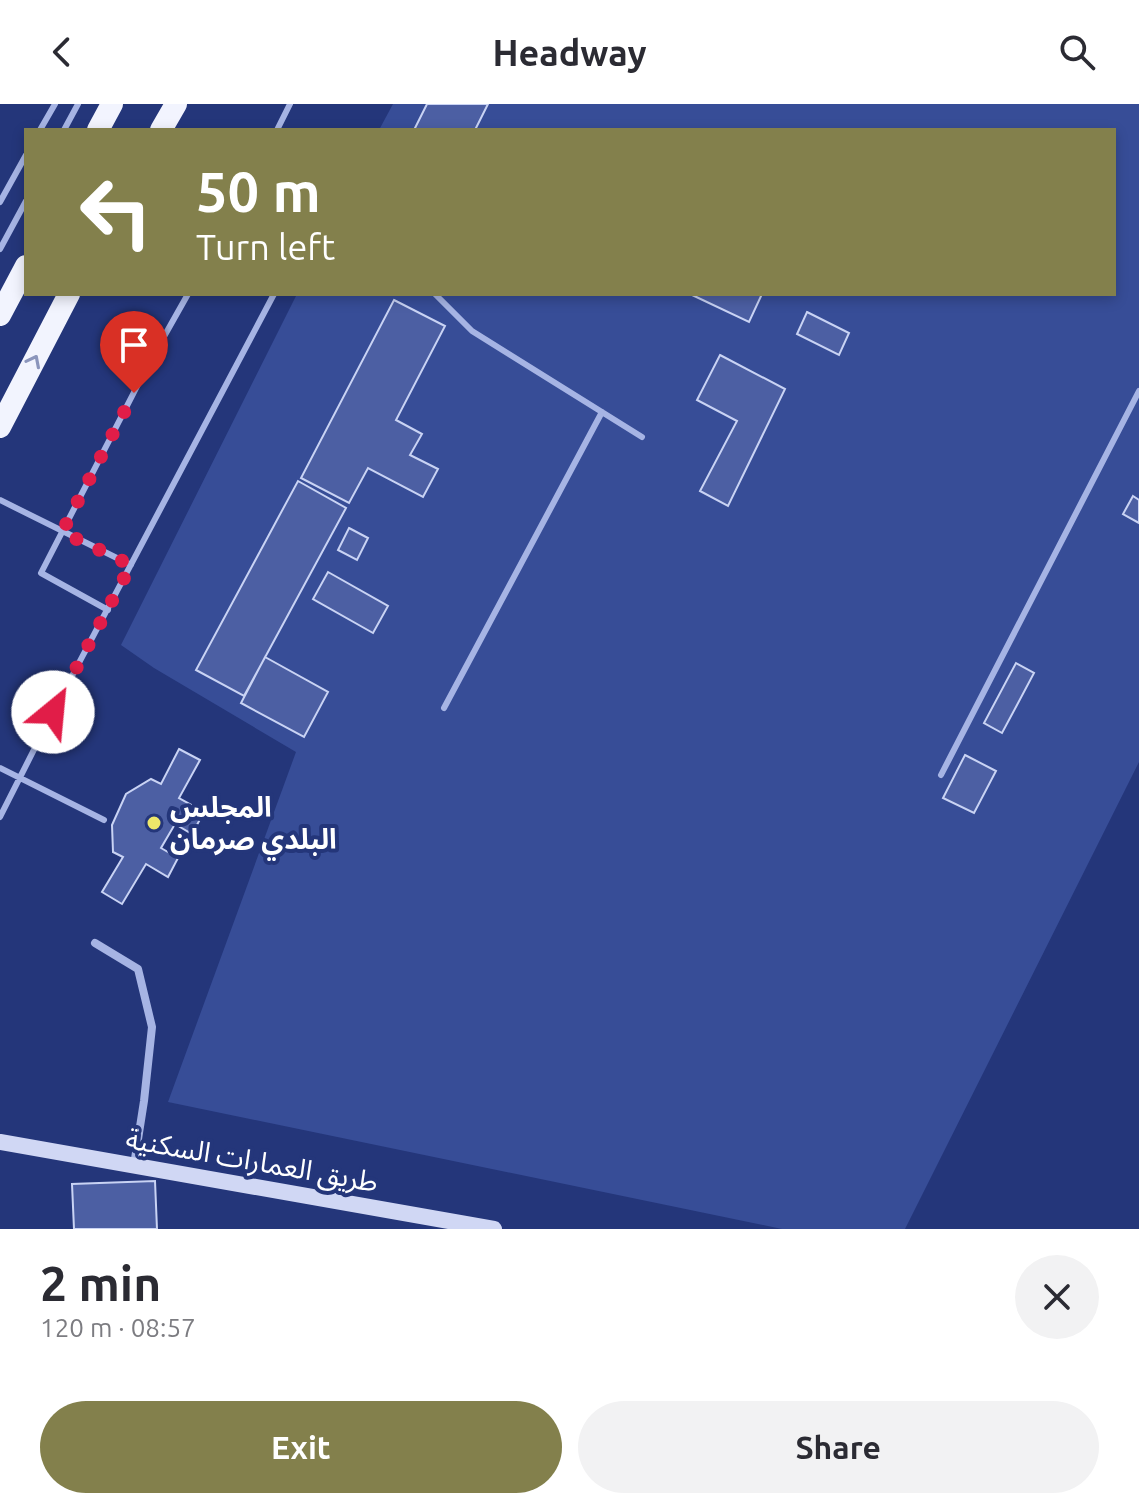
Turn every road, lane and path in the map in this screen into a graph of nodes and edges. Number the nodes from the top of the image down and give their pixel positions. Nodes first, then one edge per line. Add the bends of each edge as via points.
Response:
1 (55, 104) edge
2 (78, 104) edge
3 (112, 104) edge
4 (176, 104) edge
5 (290, 104) edge
6 (41, 128) edge
7 (65, 128) edge
8 (99, 128) edge
9 (162, 128) edge
10 (278, 128) edge
11 (24, 159) edge
12 (0, 202) edge
13 (24, 205) edge
14 (0, 249) edge
15 (24, 270) edge
16 (68, 296) edge
17 (187, 296) edge
18 (273, 296) edge
19 (437, 296) edge
20 (0, 315) edge
21 (1139, 391) edge
22 (602, 412) junction
23 (0, 427) edge
24 (642, 437) dead end
25 (0, 500) edge
26 (62, 532) junction
27 (131, 565) junction
28 (108, 610) junction
29 (444, 708) dead end
30 (0, 768) edge
31 (941, 775) dead end
32 (20, 778) junction
33 (0, 817) edge
34 (104, 820) dead end
35 (95, 943) dead end
36 (0, 1142) edge
37 (134, 1165) junction
38 (467, 1226) edge
39 (494, 1229) edge

1 - 6 lane
2 - 7 lane
3 - 8 highway
4 - 9 highway
5 - 10 lane
11 - 12 lane
13 - 14 lane
15 - 20 highway
23 -> 16 highway
17 - 26 lane
18 - 27 lane
19 - 22 lane via 472,331
21 - 31 lane
22 - 24 lane
22 - 29 lane
25 - 26 lane
26 - 27 lane
26 - 28 lane via 41,573
27 - 28 lane
28 - 32 lane
30 - 32 lane
32 - 33 lane
32 - 34 lane
35 - 37 street via 138,969 152,1027
36 - 37 main road, طريق العمارات السكنية
37 - 38 main road, طريق العمارات السكنية
38 - 39 main road, طريق العمارات السكنية

